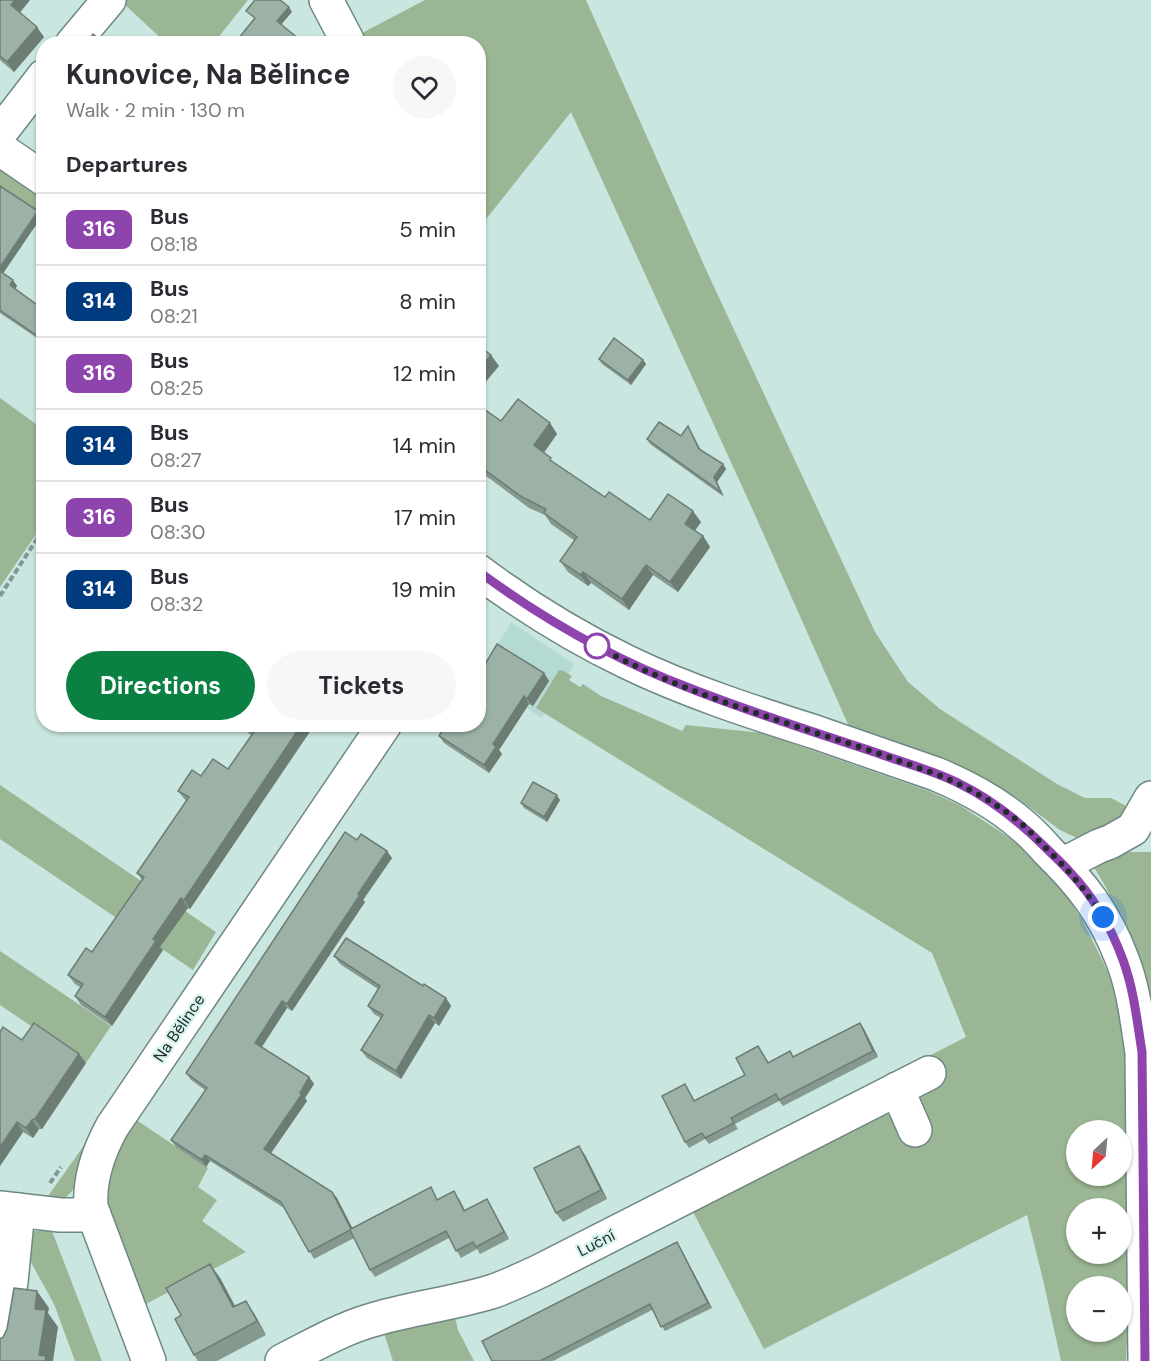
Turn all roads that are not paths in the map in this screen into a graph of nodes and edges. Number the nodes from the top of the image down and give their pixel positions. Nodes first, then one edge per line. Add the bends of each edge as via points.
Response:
1 (109, 0) edge
2 (326, 0) edge
3 (79, 36) edge
4 (345, 36) edge
5 (36, 86) edge
6 (0, 133) edge
7 (0, 149) edge
8 (36, 173) edge
9 (486, 581) edge
10 (380, 732) edge
11 (1151, 798) edge
12 (1062, 865) junction
13 (929, 1073) dead end
14 (897, 1089) junction
15 (915, 1130) dead end
16 (9, 1209) edge
17 (94, 1215) junction
18 (0, 1342) edge
19 (148, 1361) edge
20 (282, 1361) edge
21 (1145, 1361) edge

1 - 3 street
2 - 4 street
5 - 6 street
7 - 8 street
9 - 12 street via 641,668 720,700 960,784 1017,820
10 - 17 street, Na Bělince via 112,1127 92,1184
11 - 12 street via 1133,828
12 - 21 street via 1103,917 1123,960 1135,1007 1142,1052
13 - 14 street, Luční
14 - 15 street
14 - 20 street, Luční via 510,1285 369,1321
16 - 17 street
16 - 18 street via 11,1282
17 - 19 street, Na Bělince

